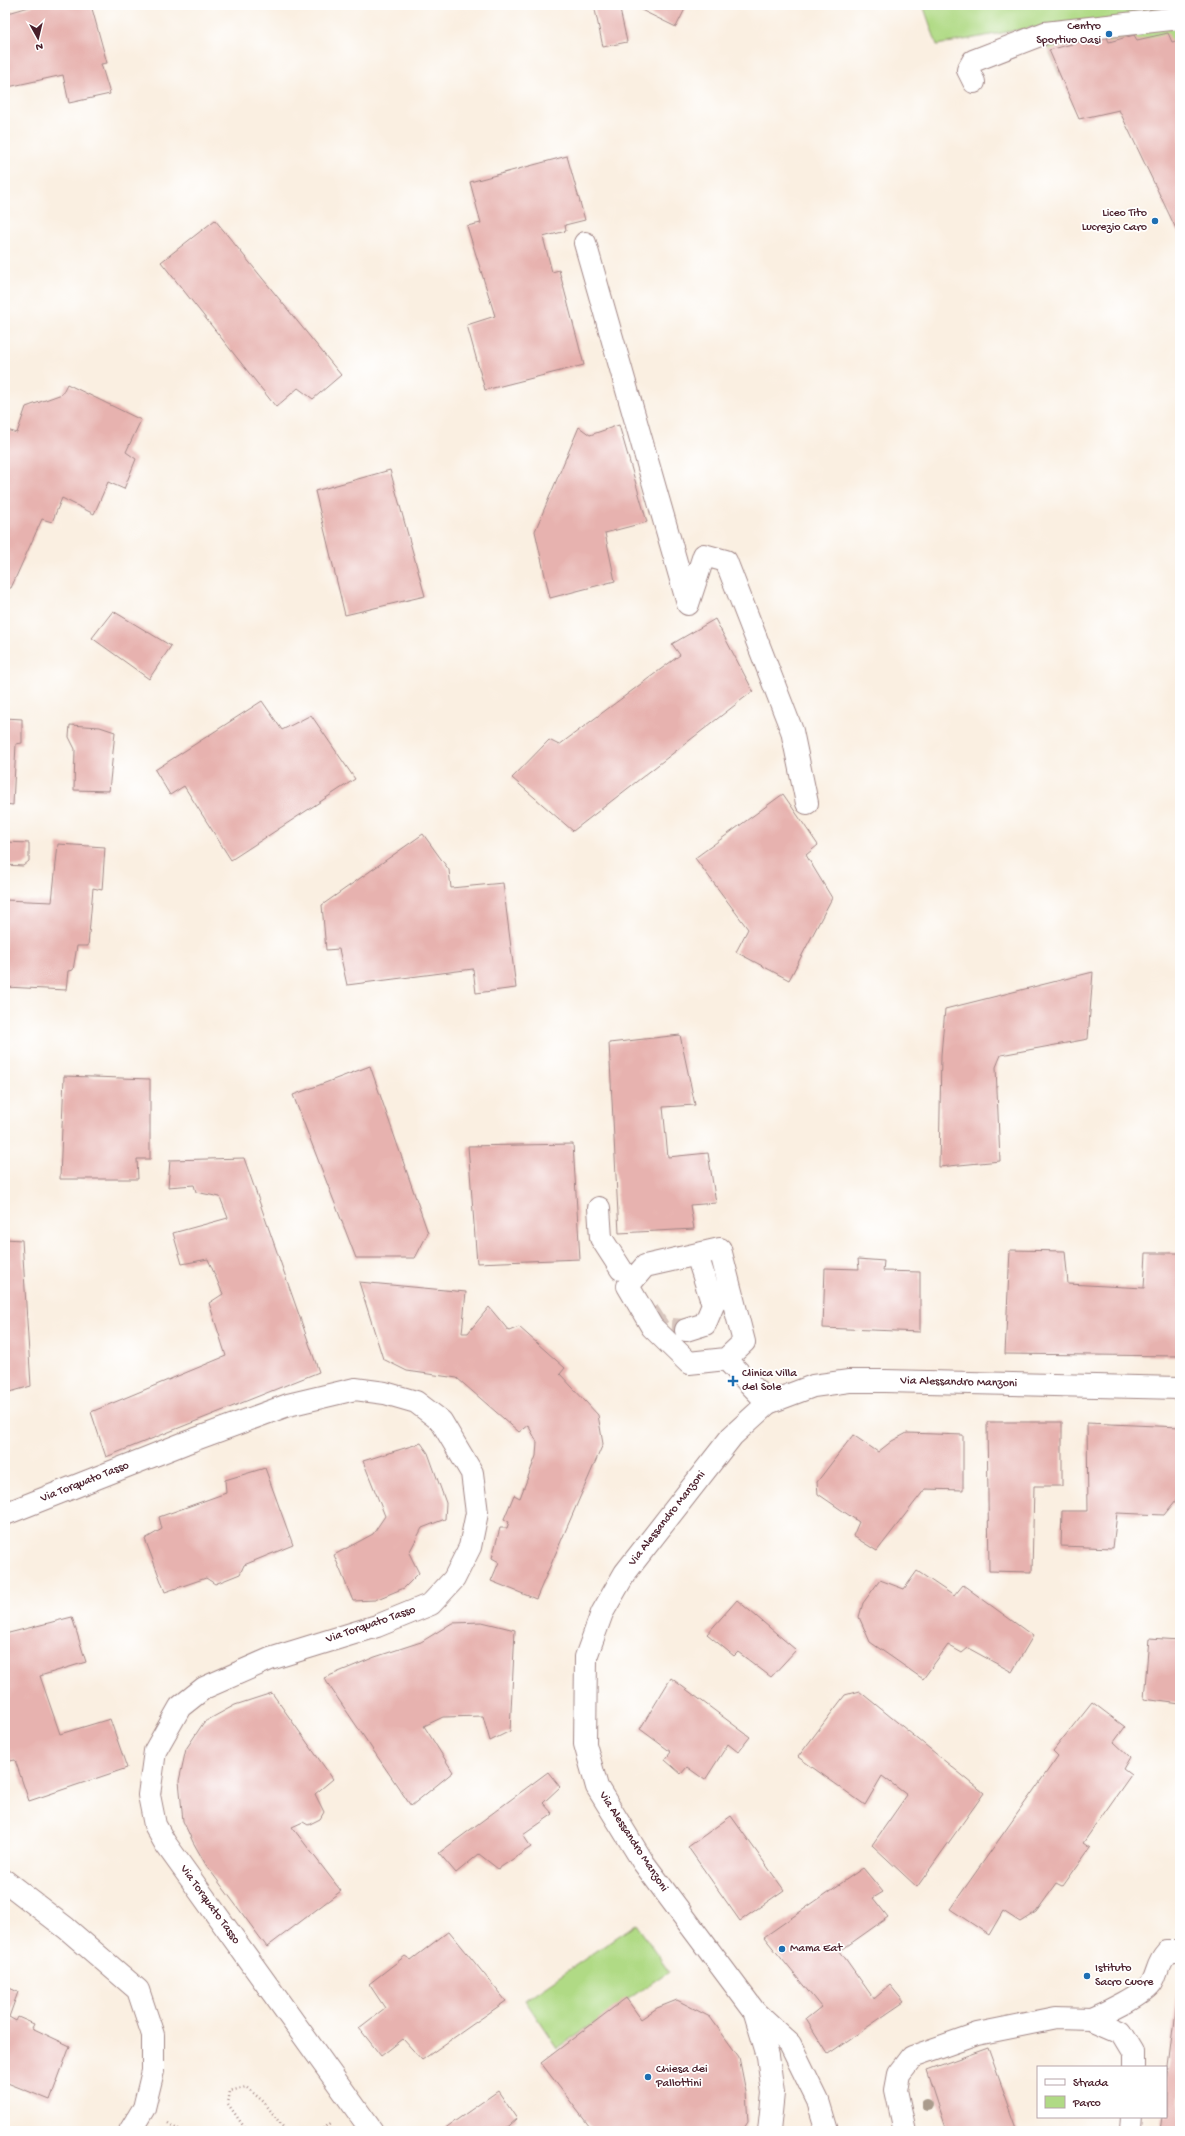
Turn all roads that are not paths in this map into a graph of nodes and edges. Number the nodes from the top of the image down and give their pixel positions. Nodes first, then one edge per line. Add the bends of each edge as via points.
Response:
1 (1180, 18) edge
2 (974, 82) dead end
3 (585, 243) dead end
4 (807, 803) dead end
5 (599, 1208) dead end
6 (696, 1254) junction
7 (621, 1269) dead end
8 (686, 1330) tunnel mouth
9 (726, 1359) junction
10 (1180, 1388) edge
11 (768, 1403) junction
12 (5, 1514) edge
13 (5, 1880) edge
14 (1180, 1952) edge
15 (755, 2012) junction
16 (1091, 2019) junction
17 (1133, 2066) edge
18 (1132, 2118) edge
19 (130, 2131) edge
20 (372, 2131) edge
21 (769, 2131) edge
22 (827, 2131) edge
23 (905, 2131) edge
24 (1131, 2131) edge

1 - 2 main road via 1045,33 973,61 968,70
3 - 4 main road via 688,604 704,555 726,561 792,731
5 - 7 main road via 601,1238
6 - 8 main road via 713,1305 705,1324
6 - 9 main road via 720,1249 744,1342
6 - 9 main road via 645,1266 628,1286 652,1327 689,1363
9 - 11 main road
10 - 11 main road, Via Alessandro Manzoni via 849,1381 813,1386
11 - 15 main road, Via Alessandro Manzoni via 732,1436 624,1573 602,1613 586,1658 584,1698 585,1744 597,1787 643,1862
12 - 20 main road, Via Torquato Tasso via 288,1405 355,1389 385,1393 416,1402 441,1421 472,1473 477,1514 470,1547 454,1579 431,1604 377,1626 270,1659 204,1688 180,1707 155,1751 149,1795 155,1825 165,1843
13 - 19 main road via 138,1990 153,2035 153,2071 144,2108
14 - 16 main road via 1167,1952 1159,1961 1152,1983 1115,2009
15 - 21 main road, Via Alessandro Manzoni via 768,2056 772,2086
15 - 22 main road, Via Alessandro Manzoni via 790,2044 818,2100
16 - 17 main road via 1121,2032 1132,2052
16 - 23 main road via 1056,2018 977,2034 912,2057 899,2074 896,2090
18 - 24 main road

